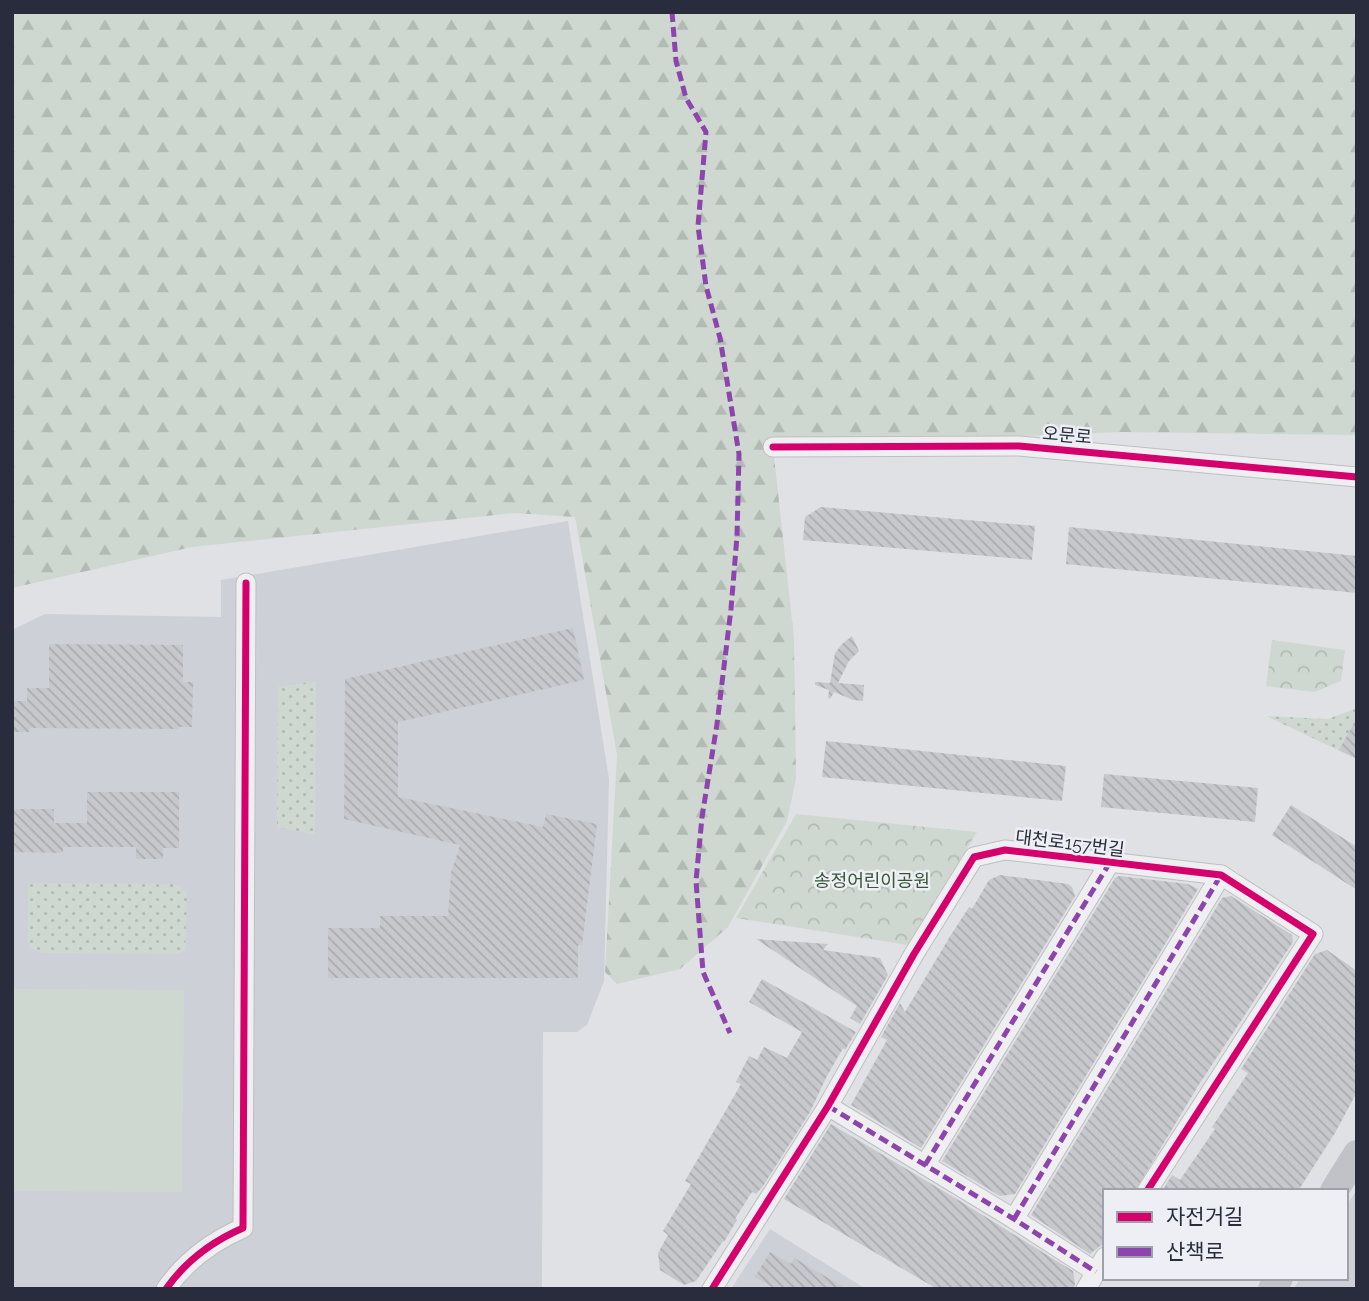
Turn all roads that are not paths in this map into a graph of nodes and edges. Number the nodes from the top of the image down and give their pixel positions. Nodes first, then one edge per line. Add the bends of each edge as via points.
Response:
1 (773, 447) dead end
2 (1357, 477) edge
3 (246, 583) dead end
4 (1109, 864) junction
5 (1221, 875) junction
6 (828, 1106) junction
7 (1357, 1154) edge
8 (925, 1165) junction
9 (1148, 1189) edge
10 (1335, 1189) edge
11 (1014, 1219) junction
12 (1096, 1273) edge
13 (166, 1289) edge
14 (712, 1289) edge

1 - 2 street, 오문로 via 1019,446
3 - 13 street via 243,1228 180,1269
4 - 5 street, 대천로157번길
4 - 6 street, 대천로157번길 via 1004,850 974,857
4 - 8 street, 대천로157번길
5 - 9 street, 대천로157번길 via 1313,934
5 - 11 street
6 - 8 street
6 - 14 street, 대천로157번길
7 - 10 street
8 - 11 street
11 - 12 street

